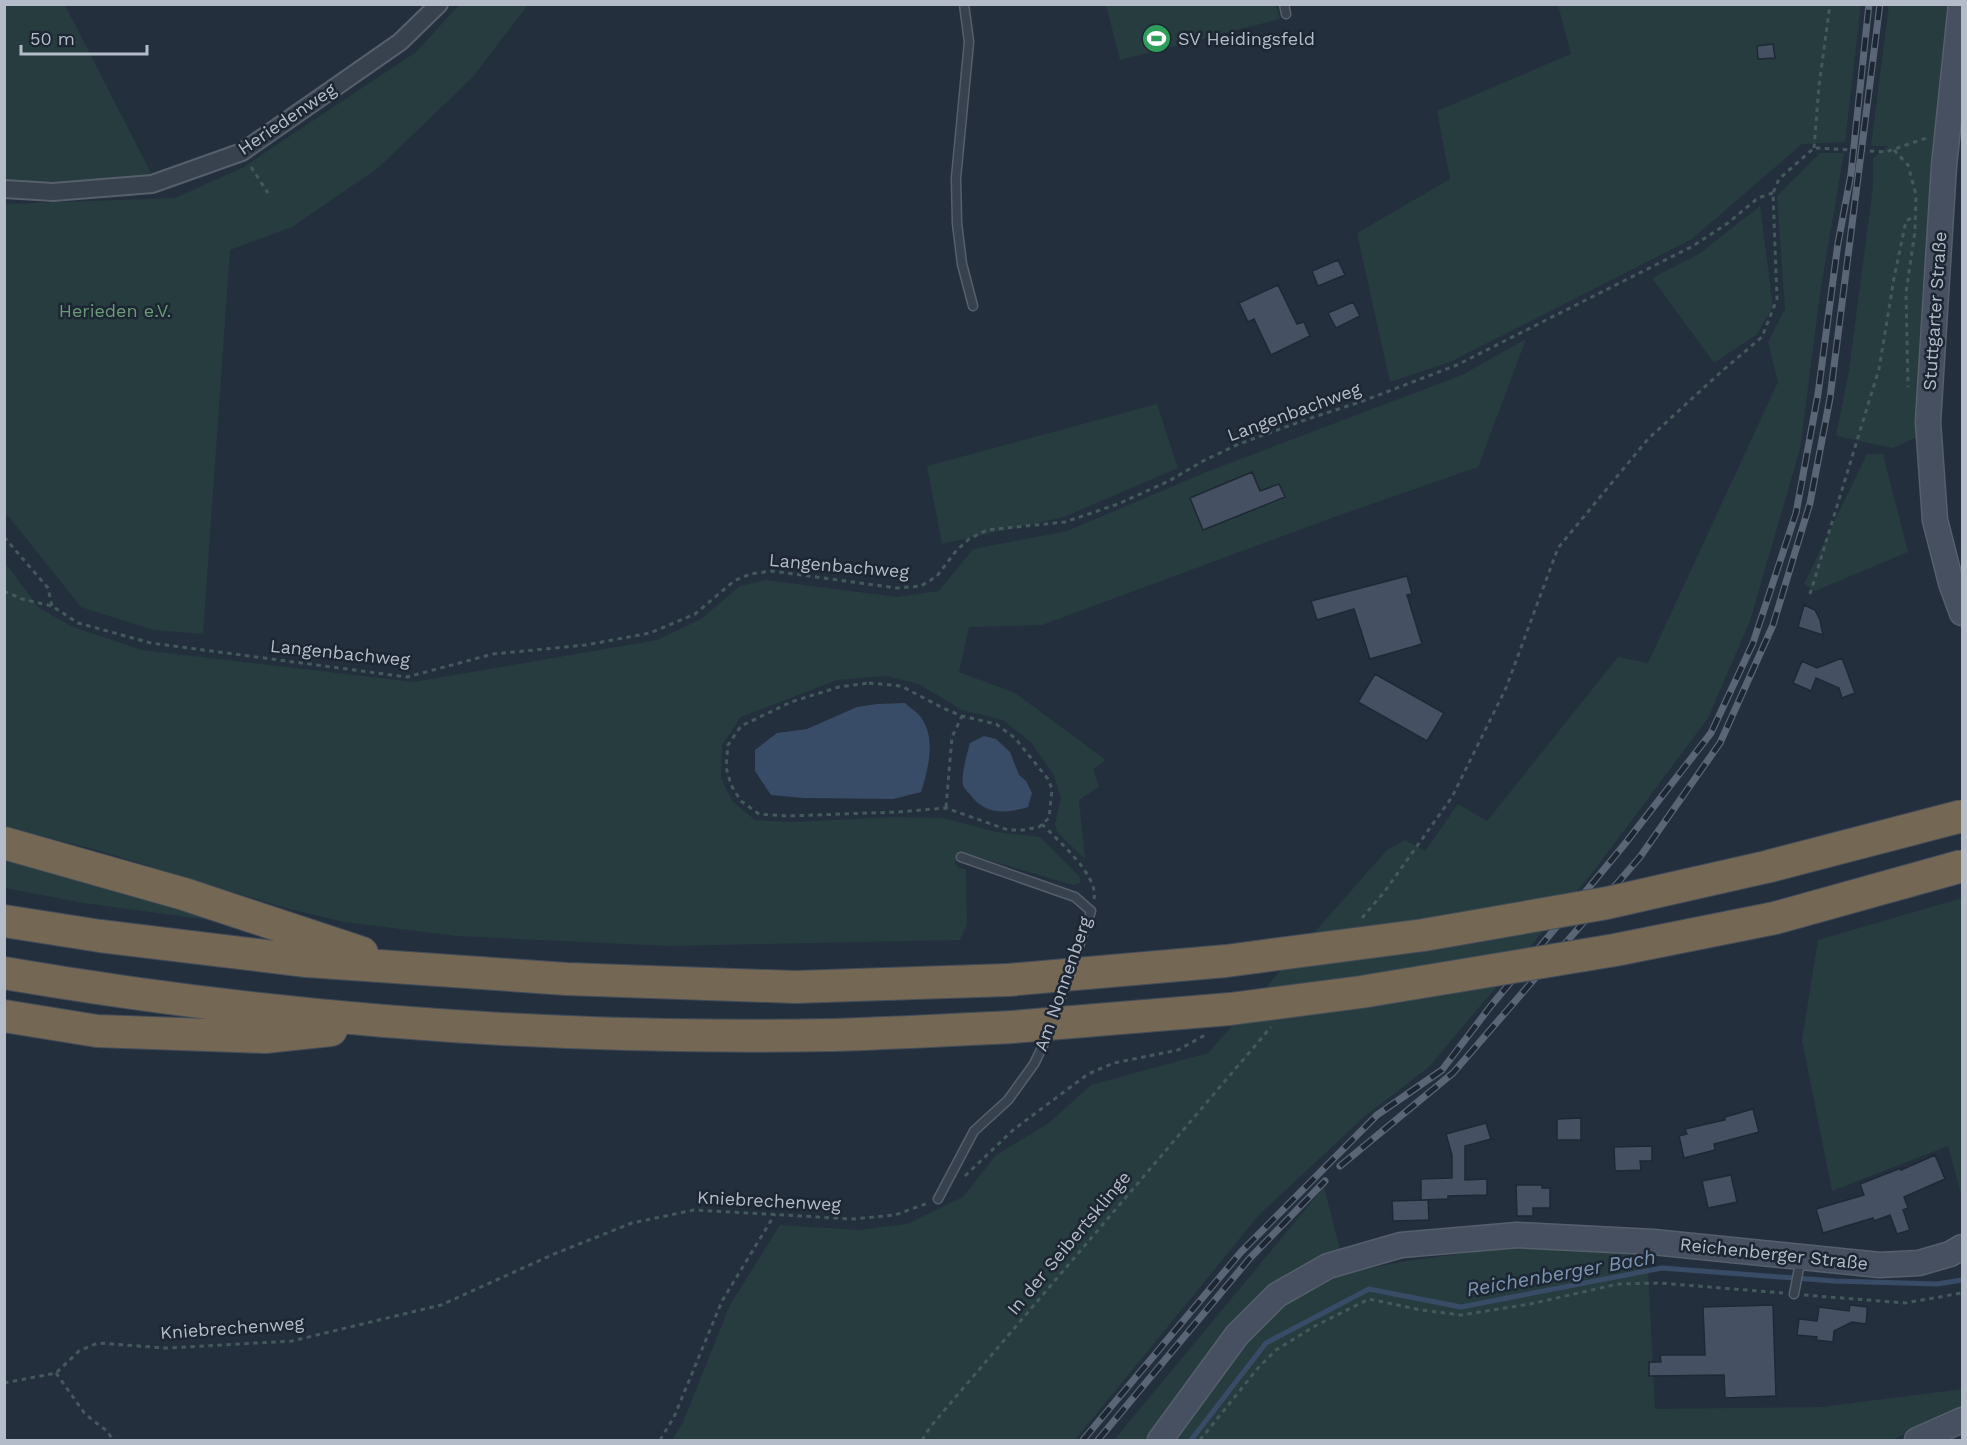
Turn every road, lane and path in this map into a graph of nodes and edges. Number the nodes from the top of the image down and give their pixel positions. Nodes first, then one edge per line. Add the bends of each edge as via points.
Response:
1 (439, 4) edge
2 (964, 4) edge
3 (1830, 4) edge
4 (1961, 4) edge
5 (1948, 130) junction
6 (1814, 148) junction
7 (242, 152) junction
8 (4, 189) edge
9 (268, 194) dead end
10 (1773, 194) junction
11 (1941, 212) junction
12 (973, 306) dead end
13 (4, 537) edge
14 (4, 591) edge
15 (1810, 594) dead end
16 (52, 606) junction
17 (1962, 613) edge
18 (962, 716) junction
19 (946, 808) junction
20 (1962, 816) edge
21 (1042, 824) junction
22 (4, 843) edge
23 (961, 857) dead end
24 (1402, 866) dead end
25 (1962, 866) edge
26 (1090, 911) junction
27 (4, 921) edge
28 (411, 970) junction
29 (4, 973) edge
30 (4, 1016) edge
31 (403, 1022) junction
32 (1213, 1029) dead end
33 (1239, 1065) dead end
34 (938, 1199) junction
35 (775, 1214) junction
36 (1962, 1247) edge
37 (1801, 1262) junction
38 (1794, 1292) junction
39 (1962, 1293) edge
40 (56, 1373) junction
41 (4, 1383) edge
42 (1962, 1420) edge
43 (112, 1440) edge
44 (660, 1440) edge
45 (922, 1440) edge
46 (1160, 1440) edge
47 (1200, 1440) edge
48 (1917, 1440) edge

1 - 7 street, Heriedenweg via 400,42
2 - 12 lane via 969,42 956,178 957,223
3 - 6 path
4 - 5 main road, Stuttgarter Straße
5 - 6 path via 1886,152
5 - 11 main road, Stuttgarter Straße
6 - 10 path via 1779,179
7 - 8 street, Heriedenweg via 152,184 53,192
7 - 9 path
10 - 16 path, Langenbachweg via 1758,198 1693,246 1457,365 1239,444 1118,504 1065,522 987,530 969,539 937,576 921,586 897,588 772,571 750,574 734,581 695,614 650,633 586,645 493,654 407,677 152,643 78,623
10 - 24 path via 1777,299 1762,337 1648,439 1558,548 1506,688 1452,797
11 - 15 path via 1922,211 1906,221 1879,369
11 - 17 main road, Stuttgarter Straße via 1928,422 1935,520 1946,585
13 - 16 path via 48,588
14 - 16 path, Langenbachweg
18 - 19 path via 952,737
18 - 19 path via 901,686 869,683 839,687 791,702 741,726 728,745 726,767 731,785 741,801 759,813 787,816
18 - 21 path via 996,724 1015,738 1048,779 1052,802 1049,818
19 - 21 path via 1008,830
20 - 28 highway, bridge via 1607,903 1447,931 1226,962 1008,980 795,987 567,980
21 - 26 path via 1087,872 1095,892
22 - 28 highway via 184,894
23 - 26 lane, Am Nonnenberg via 1074,897
25 - 31 highway, bridge via 1775,918 1615,951 1240,1008 1012,1027 832,1035 604,1033
26 - 34 lane, Am Nonnenberg via 1048,1035 1034,1064 1008,1100 974,1131
27 - 28 highway via 203,950
29 - 31 highway via 185,1001
30 - 31 highway via 97,1031 265,1037
32 - 34 path, Kniebrechenweg via 1178,1050 1114,1063 1088,1074 1013,1130
33 - 45 path, In der Seibertsklinge
34 - 35 path, Kniebrechenweg via 895,1215 853,1219
35 - 40 path, Kniebrechenweg via 694,1210 632,1223 441,1305 292,1341 166,1348 98,1343 79,1351
35 - 44 path via 723,1301 674,1417
36 - 37 main road, Reichenberger Straße via 1919,1263
37 - 38 lane
37 - 46 main road, Reichenberger Straße via 1653,1242 1517,1234 1401,1245 1328,1266 1277,1295 1237,1335
38 - 39 path via 1905,1303
38 - 47 path via 1618,1284 1461,1315 1369,1299 1276,1350
40 - 41 path
40 - 43 path via 85,1414 107,1431
42 - 48 main road

